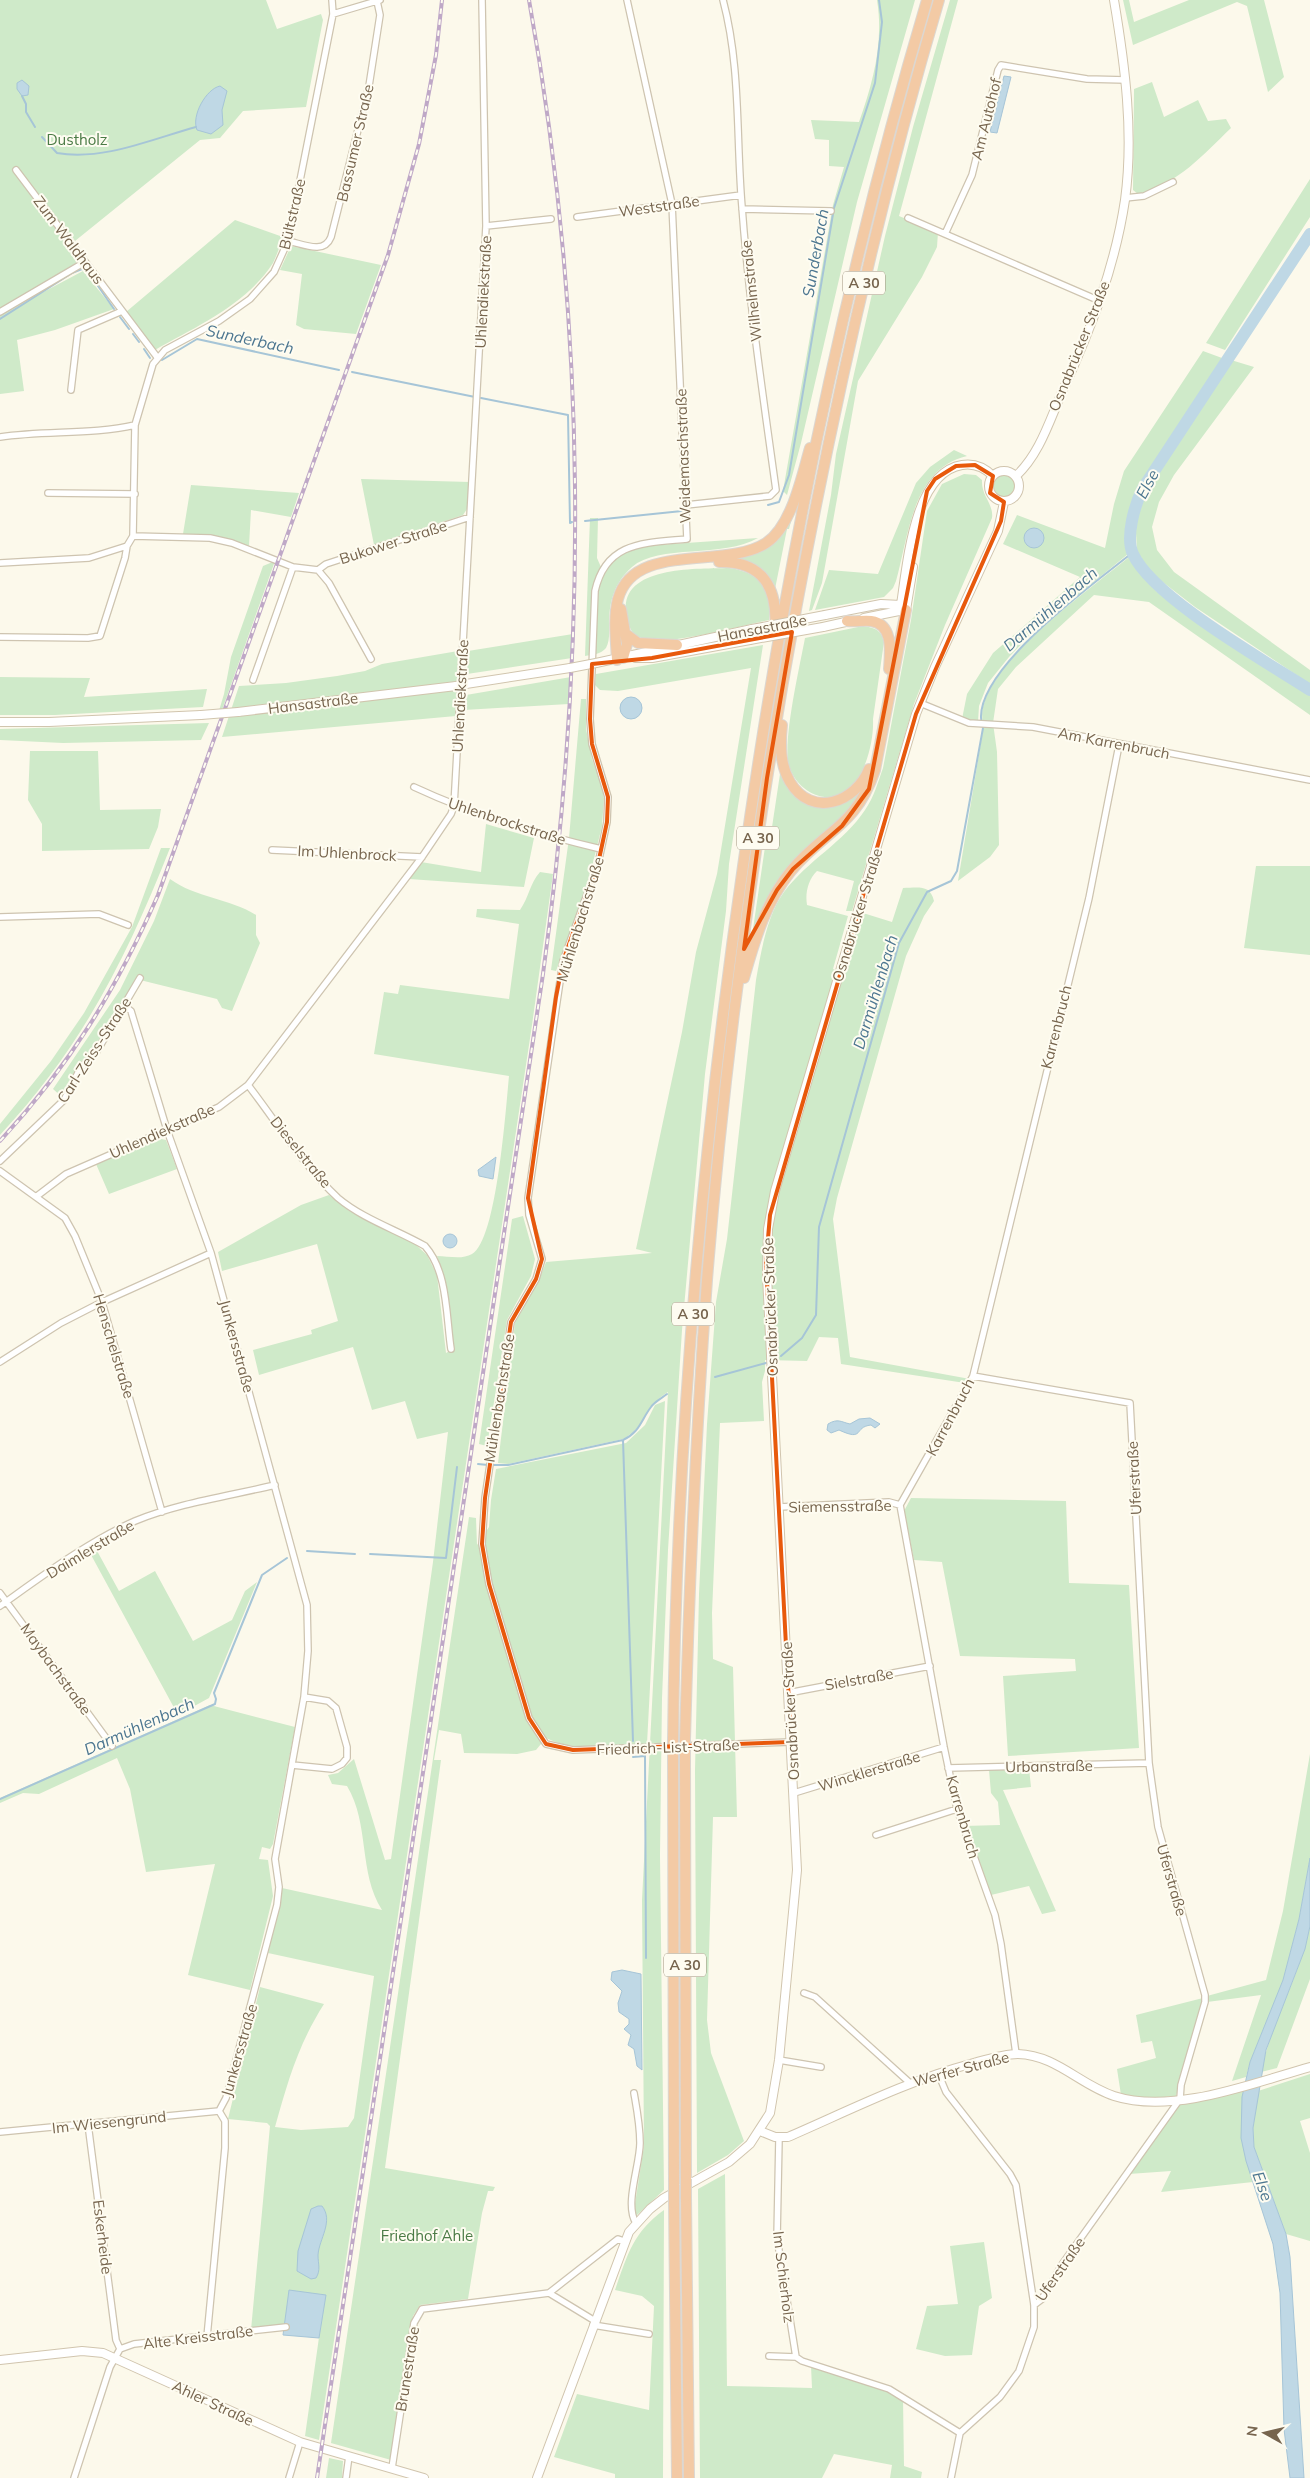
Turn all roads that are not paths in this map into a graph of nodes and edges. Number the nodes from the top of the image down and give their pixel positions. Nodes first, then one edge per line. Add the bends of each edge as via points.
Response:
1 (332, 0) edge
2 (379, 0) edge
3 (482, 0) edge
4 (627, 0) edge
5 (723, 0) edge
6 (927, 0) edge
7 (940, 0) edge
8 (1114, 0) edge
9 (333, 14) junction
10 (1126, 80) junction
11 (16, 170) dead end
12 (1173, 182) dead end
13 (741, 195) junction
14 (1125, 198) junction
15 (672, 204) junction
16 (742, 209) junction
17 (831, 211) dead end
18 (577, 217) dead end
19 (908, 218) dead end
20 (552, 219) dead end
21 (486, 226) junction
22 (945, 234) junction
23 (288, 241) junction
24 (85, 262) junction
25 (1100, 301) junction
26 (122, 311) junction
27 (0, 312) edge
28 (157, 357) junction
29 (828, 387) junction
30 (71, 390) dead end
31 (135, 425) junction
32 (0, 437) edge
33 (993, 476) junction
34 (1016, 476) junction
35 (48, 493) dead end
36 (134, 494) junction
37 (1004, 502) junction
38 (686, 505) junction
39 (470, 517) junction
40 (133, 536) junction
41 (127, 546) junction
42 (0, 563) edge
43 (293, 567) junction
44 (318, 570) junction
45 (903, 609) junction
46 (847, 621) junction
47 (626, 634) junction
48 (0, 637) edge
49 (677, 645) junction
50 (620, 659) junction
51 (371, 660) dead end
52 (786, 667) junction
53 (889, 669) junction
54 (253, 680) dead end
55 (771, 680) junction
56 (920, 703) junction
57 (0, 722) edge
58 (1119, 745) junction
59 (1310, 780) edge
60 (414, 788) dead end
61 (454, 806) junction
62 (601, 849) junction
63 (272, 850) dead end
64 (422, 857) junction
65 (0, 917) edge
66 (128, 925) dead end
67 (140, 978) dead end
68 (125, 1006) junction
69 (735, 1011) junction
70 (248, 1085) junction
71 (167, 1130) junction
72 (0, 1161) edge
73 (0, 1171) edge
74 (36, 1196) junction
75 (211, 1253) junction
76 (102, 1302) junction
77 (451, 1349) dead end
78 (0, 1362) edge
79 (973, 1376) junction
80 (275, 1485) junction
81 (900, 1505) junction
82 (779, 1506) junction
83 (162, 1512) junction
84 (0, 1593) edge
85 (6, 1601) junction
86 (0, 1606) edge
87 (930, 1666) junction
88 (788, 1693) junction
89 (304, 1697) junction
90 (791, 1742) junction
91 (546, 1744) joint
92 (112, 1746) dead end
93 (944, 1747) junction
94 (1149, 1763) junction
95 (292, 1765) junction
96 (948, 1768) junction
97 (794, 1793) junction
98 (958, 1809) junction
99 (876, 1835) dead end
100 (804, 1993) dead end
101 (1016, 2054) junction
102 (780, 2060) junction
103 (821, 2067) dead end
104 (1310, 2067) edge
105 (938, 2072) junction
106 (910, 2082) junction
107 (634, 2093) dead end
108 (1180, 2099) junction
109 (219, 2111) junction
110 (88, 2124) junction
111 (760, 2131) junction
112 (0, 2132) edge
113 (779, 2138) junction
114 (636, 2223) junction
115 (624, 2241) junction
116 (549, 2293) junction
117 (1034, 2305) junction
118 (594, 2323) junction
119 (286, 2326) dead end
120 (649, 2334) dead end
121 (208, 2336) junction
122 (120, 2349) junction
123 (768, 2356) dead end
124 (796, 2357) junction
125 (116, 2358) junction
126 (0, 2360) edge
127 (960, 2433) junction
128 (300, 2442) junction
129 (349, 2456) junction
130 (392, 2468) junction
131 (413, 2476) edge
132 (74, 2478) edge
133 (289, 2478) edge
134 (346, 2478) edge
135 (424, 2478) edge
136 (537, 2478) edge
137 (677, 2478) edge
138 (689, 2478) edge
139 (950, 2478) edge

1 - 9 street, Bültstraße
2 - 9 street
2 - 23 street, Bassumer Straße via 380,15 369,86 331,236 320,248
3 - 21 street, Uhlendiekstraße
4 - 15 street, Weidemaschstraße
5 - 13 street, Wilhelmstraße via 735,67
6 - 29 highway, A 30 via 873,196
7 - 52 highway, A 30 via 896,154 857,311 820,480
8 - 10 main road, Osnabrücker Straße
9 - 23 street, Bültstraße
10 - 14 main road, Osnabrücker Straße via 1128,150
10 - 22 street, Am Autohof via 1087,79 1001,65 972,175
11 - 24 street, Zum Waldhaus
12 - 14 street via 1144,196
13 - 15 street, Weststraße
13 - 16 street, Wilhelmstraße
14 - 25 main road, Osnabrücker Straße via 1116,248
15 - 18 street, Weststraße
15 - 38 street, Weidemaschstraße
16 - 17 street
16 - 38 street, Wilhelmstraße via 776,490 770,496
19 - 22 street
20 - 21 street
21 - 39 street, Uhlendiekstraße
22 - 25 street
23 - 28 street, Bültstraße via 274,272 250,299
24 - 26 street, Zum Waldhaus
24 - 27 street
25 - 34 main road, Osnabrücker Straße via 1037,447
26 - 28 street, Zum Waldhaus
26 - 30 street via 78,330
28 - 31 street
29 - 50 highway via 795,498 784,523 768,542 748,552 655,564 637,572 621,590 618,600 615,624
29 - 55 highway, A 30
31 - 32 street via 113,430 32,432
31 - 36 street
33 - 34 main road via 1007,471
33 - 37 main road via 990,492
33 - 45 main road via 988,470 975,465 956,466 935,480 922,503
34 - 37 main road via 1020,484 1018,492 1013,499
35 - 36 street
36 - 40 street
37 - 56 main road, Osnabrücker Straße via 998,532
38 - 62 street, Weidemaschstraße via 687,539 628,547 613,557 598,578 590,719 592,744 608,796
39 - 44 street, Bukower Straße via 326,564
39 - 61 street, Uhlendiekstraße
40 - 41 street
40 - 43 street via 210,538 232,543
41 - 42 street via 89,558
41 - 48 street via 100,636
43 - 44 street
43 - 54 street
44 - 51 street via 329,583
45 - 46 main road, Hansastraße
45 - 49 main road, Hansastraße, bridge via 882,604
45 - 53 highway
45 - 69 highway via 875,770 868,789 842,826 793,869 777,890 757,933
46 - 50 main road, Hansastraße, bridge via 652,658
46 - 53 highway via 881,624 890,642
47 - 49 highway via 638,644
47 - 50 highway via 628,644
47 - 55 highway via 621,618 624,594 631,583 649,570 734,562 764,579 774,599
49 - 50 main road, Hansastraße
50 - 57 main road, Hansastraße, bridge via 456,686 238,712
52 - 53 highway via 781,741 783,767 798,792 822,803 846,798 865,779
52 - 69 highway, A 30 via 767,778
55 - 137 highway, A 30, bridge via 730,950 698,1236 683,1457 673,1741
56 - 58 street, Am Karrenbruch via 962,721 1033,727
56 - 82 main road, Osnabrücker Straße via 770,1214 766,1262
58 - 59 street, Am Karrenbruch
58 - 79 street, Karrenbruch via 1089,898
60 - 61 street, Uhlenbrockstraße
61 - 62 street, Uhlenbrockstraße via 536,833
61 - 64 street, Uhlendiekstraße
62 - 91 street, Mühlenbachstraße via 563,962 556,997 528,1198 529,1215 542,1259 536,1278 511,1322 488,1470 482,1544 488,1584 528,1718
63 - 64 street, Im Uhlenbrock
64 - 70 street, Uhlendiekstraße
65 - 66 street via 99,914
67 - 68 street, Carl-Zeiss-Straße
68 - 71 street, Junkersstraße via 131,1011
68 - 72 street, Carl-Zeiss-Straße via 97,1051 80,1069 64,1100
69 - 138 highway, A 30, bridge via 711,1235 696,1448 685,1740
70 - 71 street, Uhlendiekstraße via 218,1106
70 - 77 street, Dieselstraße via 318,1177 339,1198 425,1246 430,1252 440,1272
71 - 74 street, Uhlendiekstraße via 66,1174
71 - 75 street, Junkersstraße
73 - 74 street, Henschelstraße
74 - 76 street, Henschelstraße via 65,1218
75 - 76 street
75 - 80 street, Junkersstraße
76 - 78 street via 61,1323
76 - 83 street, Henschelstraße
79 - 81 street, Karrenbruch
79 - 94 street, Uferstraße via 1130,1403
80 - 83 street, Daimlerstraße
80 - 89 street, Junkersstraße via 307,1605
81 - 82 street, Siemensstraße via 889,1502
81 - 87 street, Karrenbruch
82 - 88 main road, Osnabrücker Straße
83 - 85 street, Daimlerstraße via 98,1541
84 - 85 street, Maybachstraße
85 - 86 street, Daimlerstraße
85 - 92 street, Maybachstraße
87 - 88 street, Sielstraße
87 - 93 street, Karrenbruch
88 - 90 main road, Osnabrücker Straße
89 - 95 street, Junkersstraße
89 - 95 street via 328,1701 336,1708 347,1758 332,1770
90 - 91 street, Friedrich-List-Straße via 573,1750
90 - 97 main road, Osnabrücker Straße
93 - 96 street, Karrenbruch
93 - 97 street, Wincklerstraße
94 - 96 street, Urbanstraße
94 - 108 street, Uferstraße via 1158,1827 1205,1995
95 - 109 street, Junkersstraße via 275,1859 277,1905 226,2098
96 - 98 street, Karrenbruch
97 - 102 main road, Osnabrücker Straße via 796,1884
98 - 99 street
98 - 101 street, Karrenbruch via 1002,1944
100 - 106 street via 816,1997
101 - 105 main road, Werfer Straße
101 - 108 main road, Werfer Straße via 1046,2059 1115,2096 1147,2101
102 - 103 street
102 - 111 main road, Osnabrücker Straße via 770,2113
104 - 108 main road, Werfer Straße
105 - 106 main road, Werfer Straße
105 - 117 street via 946,2092 1016,2185
106 - 113 main road, Werfer Straße
107 - 114 street via 640,2121 631,2210
108 - 117 street, Uferstraße via 1063,2263 1042,2299
109 - 110 street, Im Wiesengrund
109 - 121 street, Junkersstraße via 226,2121 225,2148
110 - 112 street, Im Wiesengrund
110 - 122 street, Eskerheide via 116,2340
111 - 113 main road
111 - 114 main road, Osnabrücker Straße via 729,2162 664,2198
113 - 124 street, Im Schierholz via 777,2238
114 - 115 main road, Osnabrücker Straße
115 - 116 street via 618,2240
115 - 118 main road, Osnabrücker Straße
116 - 118 street
116 - 130 street, Brunestraße via 422,2309 414,2323
117 - 127 street via 1034,2327 1019,2371 1000,2397
118 - 120 street
118 - 136 main road, Osnabrücker Straße
119 - 121 street, Alte Kreisstraße
121 - 122 street, Alte Kreisstraße via 134,2344
122 - 125 street
123 - 124 street
124 - 127 street via 802,2362 890,2389
125 - 126 main road, Ahler Straße via 103,2352 82,2351
125 - 128 main road, Ahler Straße
125 - 132 street via 110,2367
127 - 139 street
128 - 129 main road, Ahler Straße
128 - 133 street
129 - 130 main road, Ahler Straße
129 - 134 street
130 - 131 main road, Ahler Straße
131 - 135 main road, Ahler Straße

